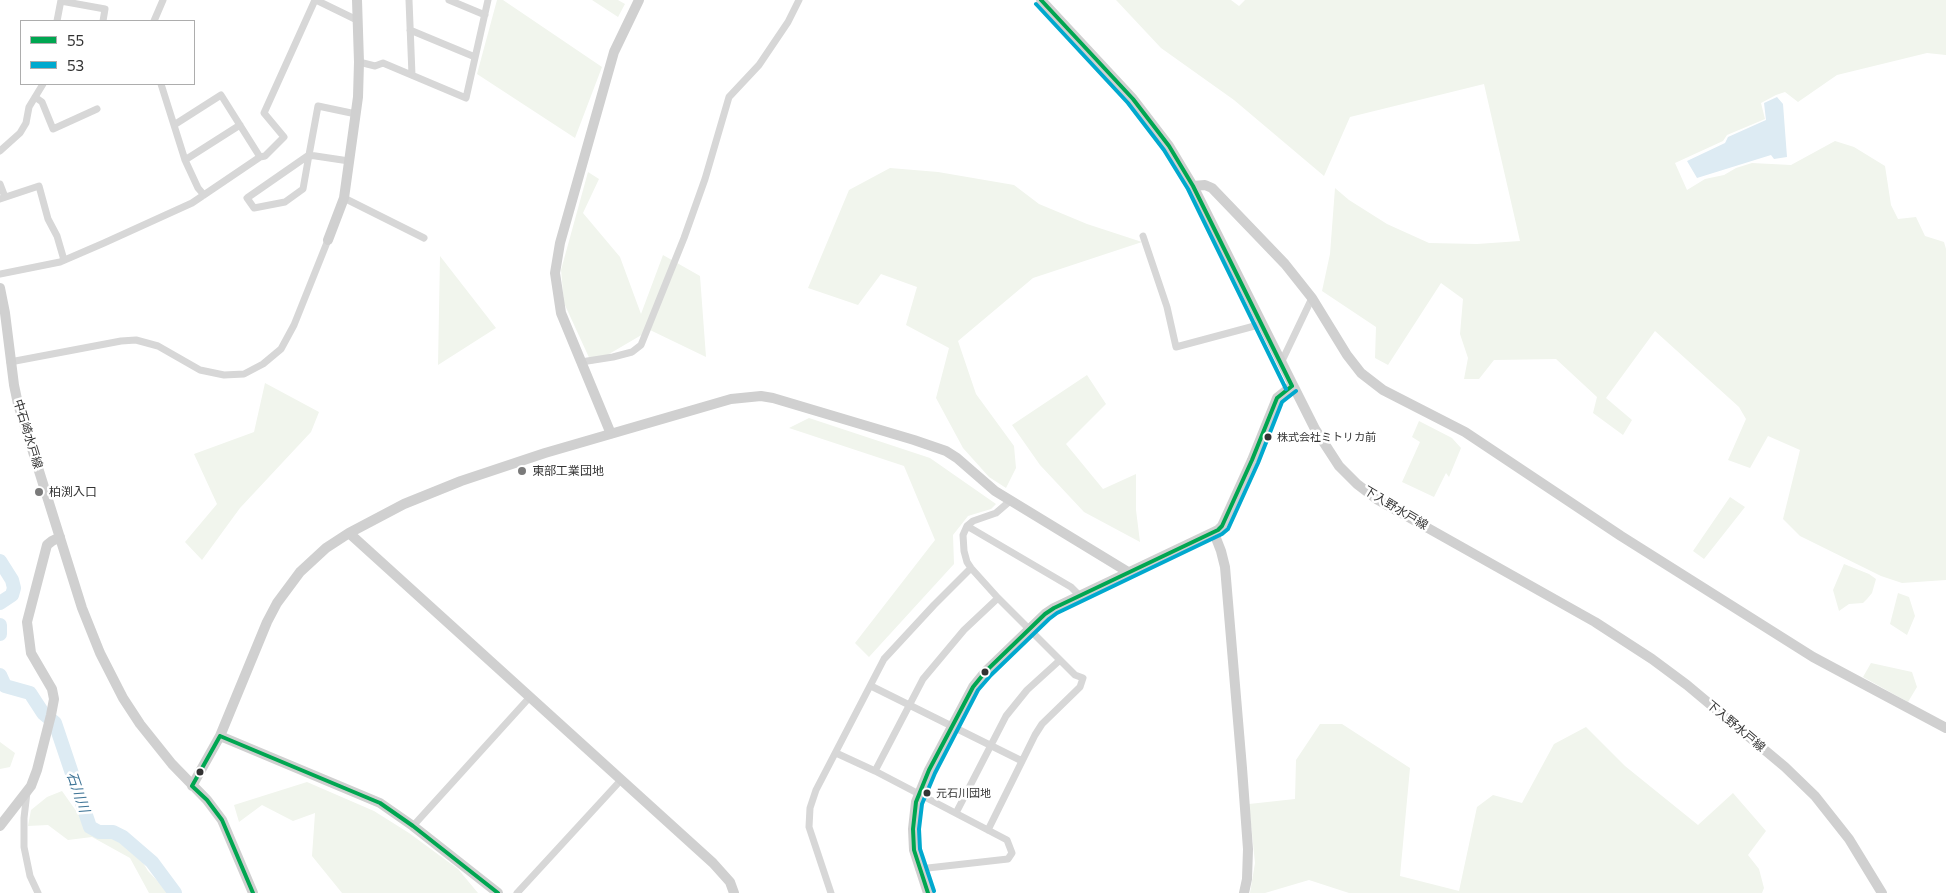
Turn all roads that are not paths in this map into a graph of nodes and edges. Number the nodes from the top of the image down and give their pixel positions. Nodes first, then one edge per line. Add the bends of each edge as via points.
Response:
1 (163, 0) edge
2 (315, 0) edge
3 (356, 0) edge
4 (409, 0) edge
5 (449, 0) edge
6 (488, 0) edge
7 (638, 0) edge
8 (800, 0) edge
9 (1042, 0) edge
10 (61, 1) edge
11 (485, 15) junction
12 (59, 20) edge
13 (103, 20) edge
14 (154, 20) edge
15 (357, 20) junction
16 (410, 30) junction
17 (475, 57) junction
18 (359, 62) junction
19 (412, 75) junction
20 (42, 85) edge
21 (161, 85) edge
22 (36, 97) junction
23 (98, 109) dead end
24 (356, 114) junction
25 (174, 125) junction
26 (240, 125) junction
27 (0, 151) edge
28 (309, 155) junction
29 (260, 157) junction
30 (185, 160) junction
31 (349, 161) junction
32 (0, 184) edge
33 (1193, 186) junction
34 (204, 196) junction
35 (3, 198) edge
36 (344, 198) junction
37 (1143, 236) dead end
38 (424, 238) dead end
39 (328, 240) joint
40 (64, 260) junction
41 (0, 274) edge
42 (0, 288) edge
43 (1312, 298) junction
44 (1262, 324) junction
45 (10, 362) junction
46 (581, 362) junction
47 (1281, 363) junction
48 (1292, 386) junction
49 (611, 434) junction
50 (1010, 501) junction
51 (967, 526) junction
52 (349, 533) junction
53 (1214, 533) junction
54 (60, 537) junction
55 (971, 568) junction
56 (1128, 572) junction
57 (1080, 596) junction
58 (998, 598) junction
59 (1030, 628) junction
60 (1060, 660) junction
61 (871, 686) junction
62 (529, 698) junction
63 (909, 705) junction
64 (952, 728) junction
65 (1946, 728) edge
66 (220, 736) junction
67 (990, 746) junction
68 (836, 753) junction
69 (1022, 761) junction
70 (875, 771) junction
71 (621, 780) junction
72 (192, 786) junction
73 (27, 792) junction
74 (919, 795) junction
75 (956, 814) junction
76 (0, 826) edge
77 (413, 826) junction
78 (988, 830) junction
79 (919, 869) junction
80 (38, 893) edge
81 (253, 893) edge
82 (498, 893) edge
83 (517, 893) edge
84 (734, 893) edge
85 (831, 893) edge
86 (928, 893) edge
87 (1244, 893) edge
88 (1882, 893) edge

1 - 14 street
2 - 15 street
2 - 29 street via 264,113 284,137
3 - 15 street
4 - 16 street
5 - 11 street
6 - 11 street
7 - 46 street via 614,52 556,265 558,301
8 - 46 street via 759,65 729,97 705,179 641,345 632,352
9 - 33 street, 下入野水戸線 via 1133,98 1169,146
10 - 12 street
10 - 13 street via 105,9
11 - 17 street
15 - 18 street
16 - 17 street
16 - 19 street
17 - 19 street via 466,98
18 - 19 street via 375,66 383,63
18 - 24 street
20 - 22 street
21 - 25 street
22 - 23 street via 42,102 53,129
22 - 27 street via 20,133
24 - 28 street via 318,106
24 - 31 street
25 - 26 street via 221,94
25 - 30 street
26 - 29 street
26 - 30 street
28 - 28 street via 247,198 254,208 285,202 303,189
28 - 31 street
29 - 34 street
30 - 34 street
31 - 36 street
32 - 35 street
33 - 43 street via 1212,188 1285,264
33 - 44 street, 下入野水戸線
34 - 40 street
35 - 40 street via 39,186
36 - 38 street
36 - 39 street
37 - 44 street via 1176,347
39 - 45 street via 294,325 280,349 263,364 244,374 224,375 200,370 158,346 136,340
40 - 41 street
42 - 45 street, 中石崎水戸線
43 - 47 street
43 - 65 street via 1361,373 1382,390 1465,432 1621,536 1813,657
44 - 47 street, 下入野水戸線
45 - 54 street, 中石崎水戸線 via 18,404
46 - 49 street
47 - 48 street, 下入野水戸線
48 - 53 street via 1277,398 1222,526
48 - 88 street, 下入野水戸線 via 1330,454 1367,492 1612,632 1687,685 1785,767 1828,811
49 - 50 street via 731,399 773,398 939,449 957,458 982,482
49 - 52 street via 433,492
50 - 51 street via 996,513 973,520
50 - 56 street
51 - 55 street via 963,543
51 - 57 street via 1071,587
52 - 62 street
52 - 66 street via 311,561 277,603
53 - 56 street
53 - 87 street via 1225,567 1242,768 1248,849
54 - 72 street, 中石崎水戸線 via 90,630 111,676 140,724
54 - 73 street via 47,545 27,622 31,653 52,689 54,700 38,770
55 - 58 street
55 - 61 street via 884,660
56 - 57 street
57 - 59 street via 1054,608
58 - 59 street
58 - 63 street via 958,637 923,679
59 - 60 street
59 - 64 street via 986,671 966,699
60 - 67 street via 1016,701
60 - 69 street via 1075,675 1083,678 1080,687 1042,724
61 - 63 street
61 - 68 street
62 - 71 street
62 - 77 street
63 - 64 street
63 - 70 street
64 - 67 street
64 - 74 street
66 - 72 street
66 - 77 street via 368,797
67 - 69 street
67 - 75 street
68 - 70 street
68 - 85 street via 816,790 808,819
69 - 78 street
70 - 74 street
71 - 83 street
71 - 84 street via 724,874
72 - 81 street, 中石崎水戸線 via 222,820
73 - 76 street
73 - 80 street via 24,847 30,876
74 - 75 street
74 - 79 street via 913,829
75 - 78 street
77 - 82 street
78 - 79 street via 1007,840 1012,853 1008,859
79 - 86 street

